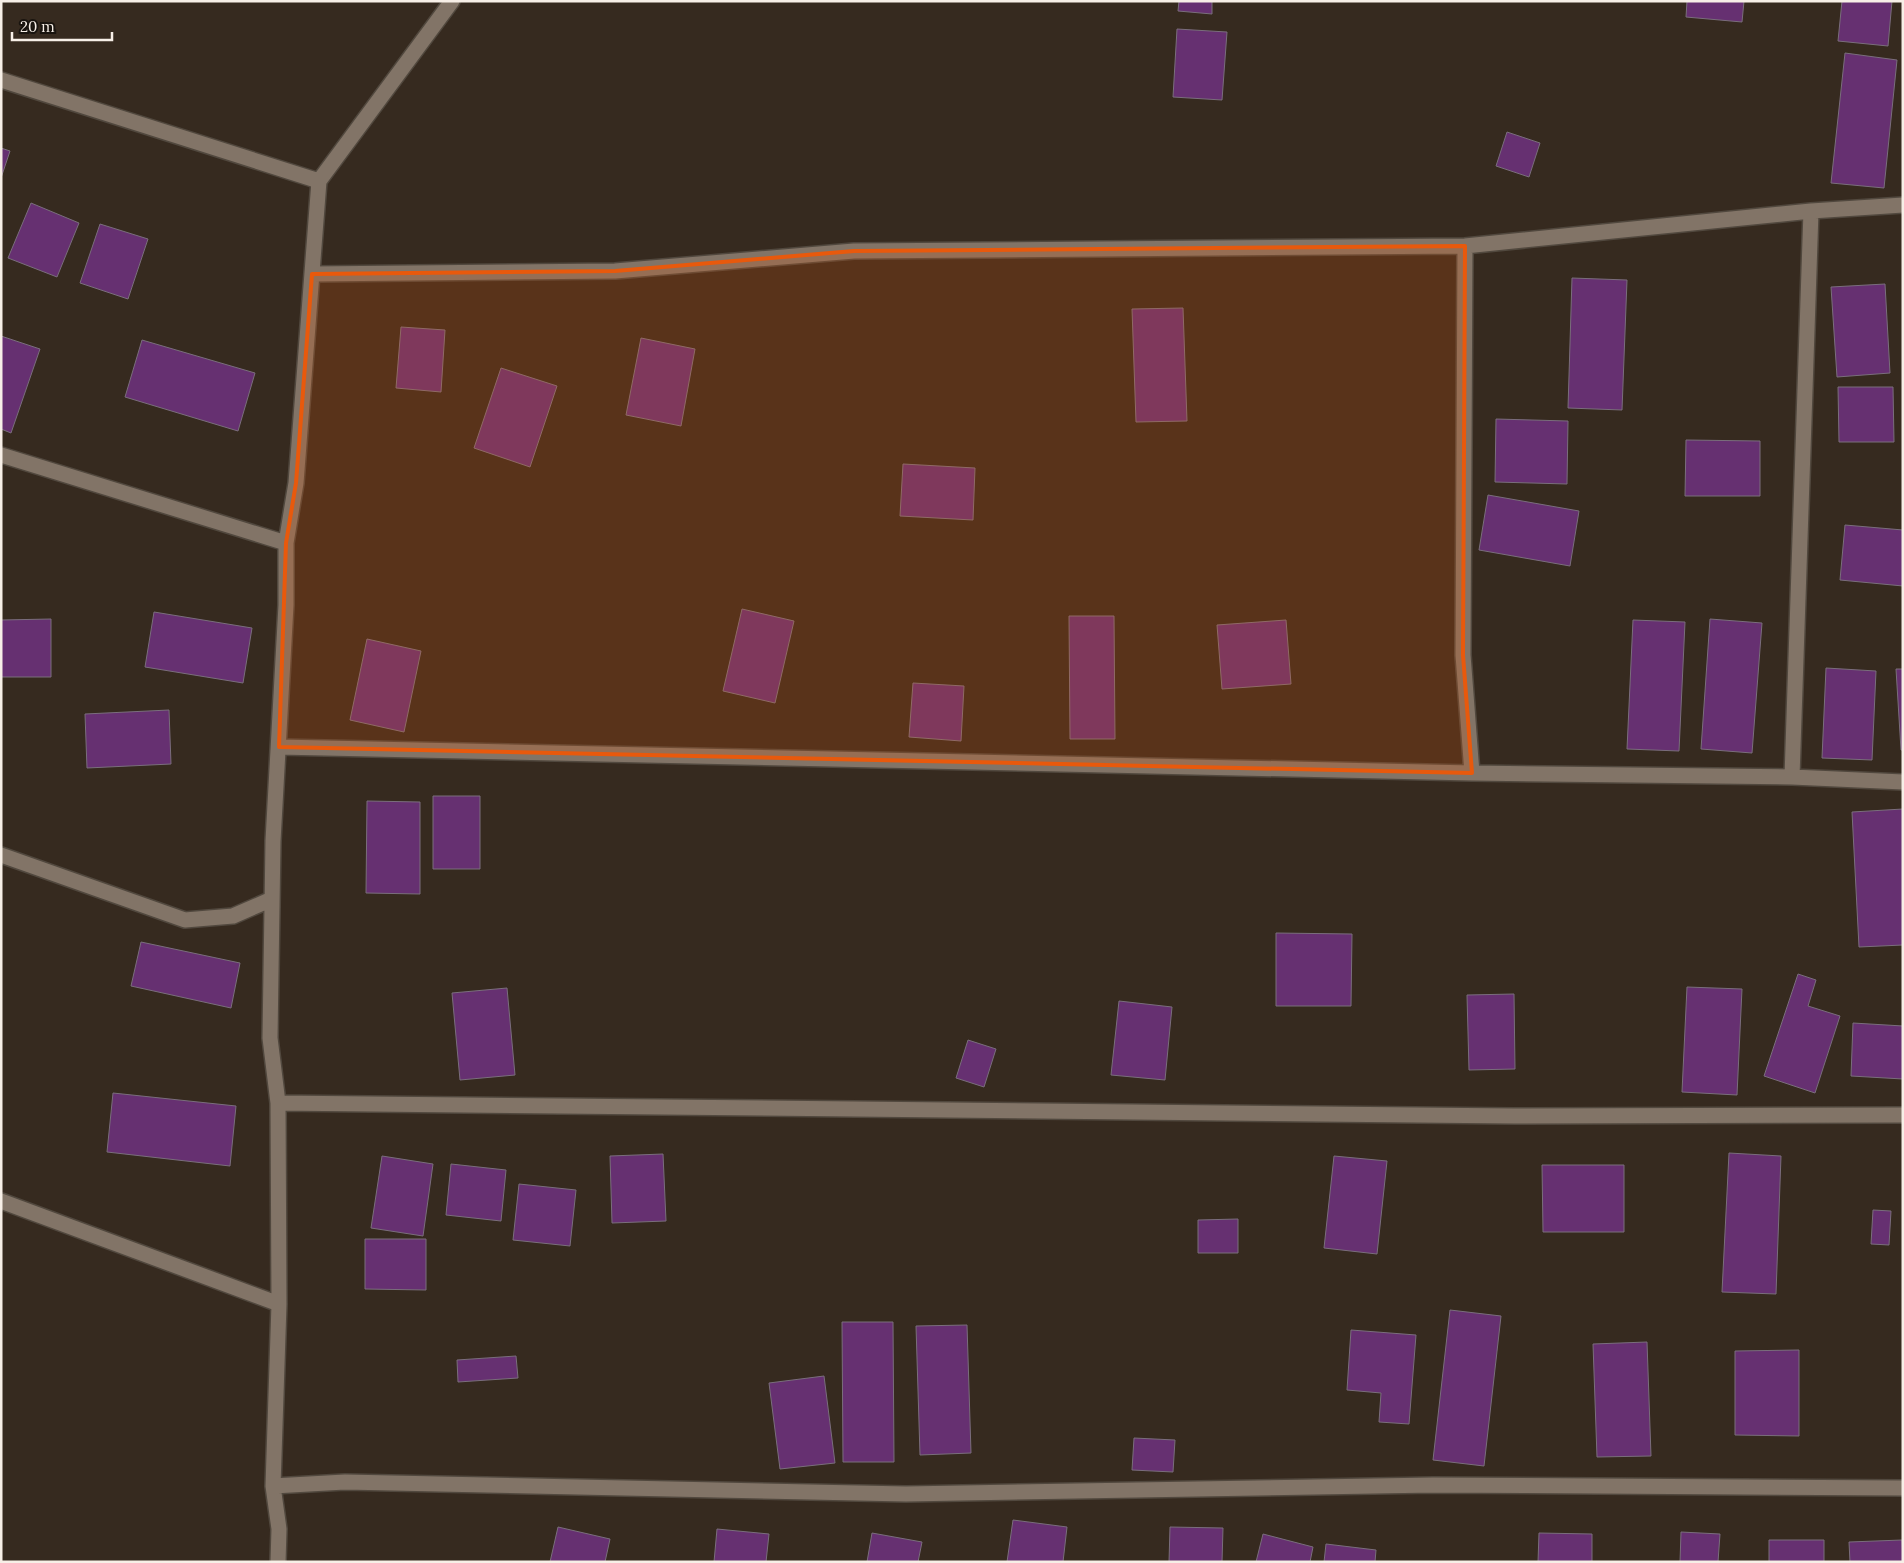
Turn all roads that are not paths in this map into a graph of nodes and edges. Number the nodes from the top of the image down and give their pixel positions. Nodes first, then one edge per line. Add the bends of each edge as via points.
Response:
1 (452, 1) edge
2 (1, 80) edge
3 (319, 181) junction
4 (1903, 205) edge
5 (1811, 210) junction
6 (1465, 246) junction
7 (312, 274) junction
8 (1, 455) edge
9 (286, 543) junction
10 (278, 747) junction
11 (1472, 773) junction
12 (1792, 777) junction
13 (1903, 782) edge
14 (1, 854) edge
15 (272, 899) junction
16 (278, 1103) junction
17 (1903, 1115) edge
18 (1, 1201) edge
19 (279, 1304) junction
20 (273, 1486) junction
21 (1903, 1488) edge
22 (278, 1562) edge

1 - 3 street
2 - 3 street
3 - 7 street
4 - 5 street
5 - 6 street
5 - 12 street
6 - 7 street via 854,251 615,271
6 - 11 street via 1463,654
7 - 9 street via 296,483
8 - 9 street
9 - 10 street
10 - 11 street
10 - 15 street
11 - 12 street
12 - 13 street
14 - 15 street via 185,920 233,916
15 - 16 street via 270,1038
16 - 17 street via 1514,1116
16 - 19 street
18 - 19 street
19 - 20 street
20 - 21 street via 345,1482 906,1494 1433,1485
20 - 22 street via 279,1529

